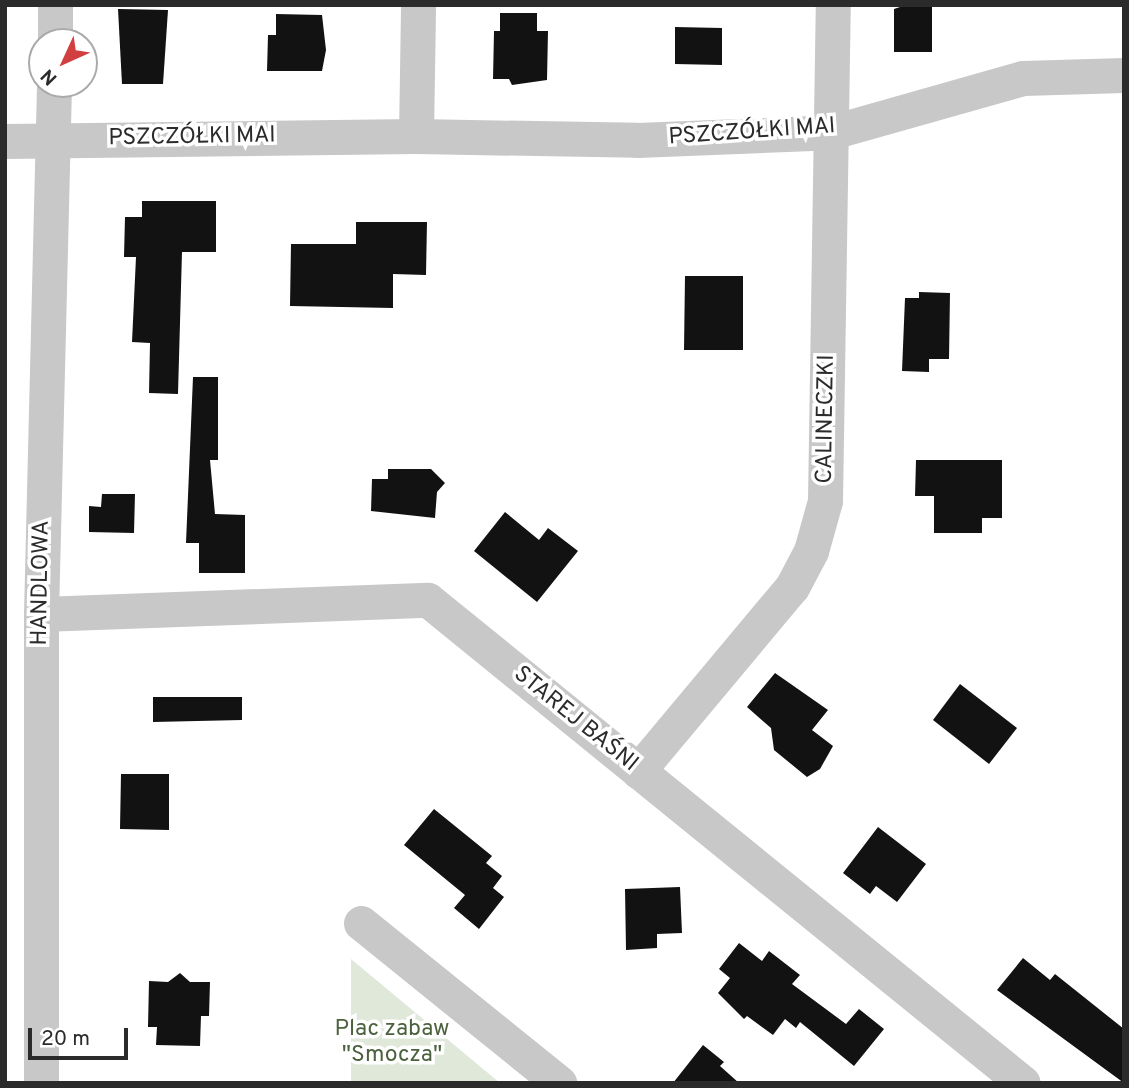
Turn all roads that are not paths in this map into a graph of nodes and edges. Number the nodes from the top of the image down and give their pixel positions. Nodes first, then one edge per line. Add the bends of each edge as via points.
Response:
1 (55, 5) edge
2 (418, 5) edge
3 (833, 5) edge
4 (55, 28) edge
5 (1124, 75) edge
6 (54, 98) edge
7 (832, 132) junction
8 (416, 136) junction
9 (53, 140) junction
10 (5, 141) edge
11 (41, 614) junction
12 (638, 771) junction
13 (361, 923) dead end
14 (41, 1083) edge
15 (559, 1083) edge
16 (1023, 1083) edge

1 - 4 street
2 - 8 street
3 - 7 street, CALINECZKI
5 - 7 street, PSZCZÓŁKI MAI via 1023,78
6 - 9 street, HANDLOWA
7 - 8 street, PSZCZÓŁKI MAI via 637,140
7 - 12 street, CALINECZKI via 825,501 811,551 792,587
8 - 9 street, PSZCZÓŁKI MAI
9 - 10 street, PSZCZÓŁKI MAI
9 - 11 street, HANDLOWA
11 - 12 street, STAREJ BAŚNI via 428,600
11 - 14 street, HANDLOWA
12 - 16 street, STAREJ BAŚNI
13 - 15 street

